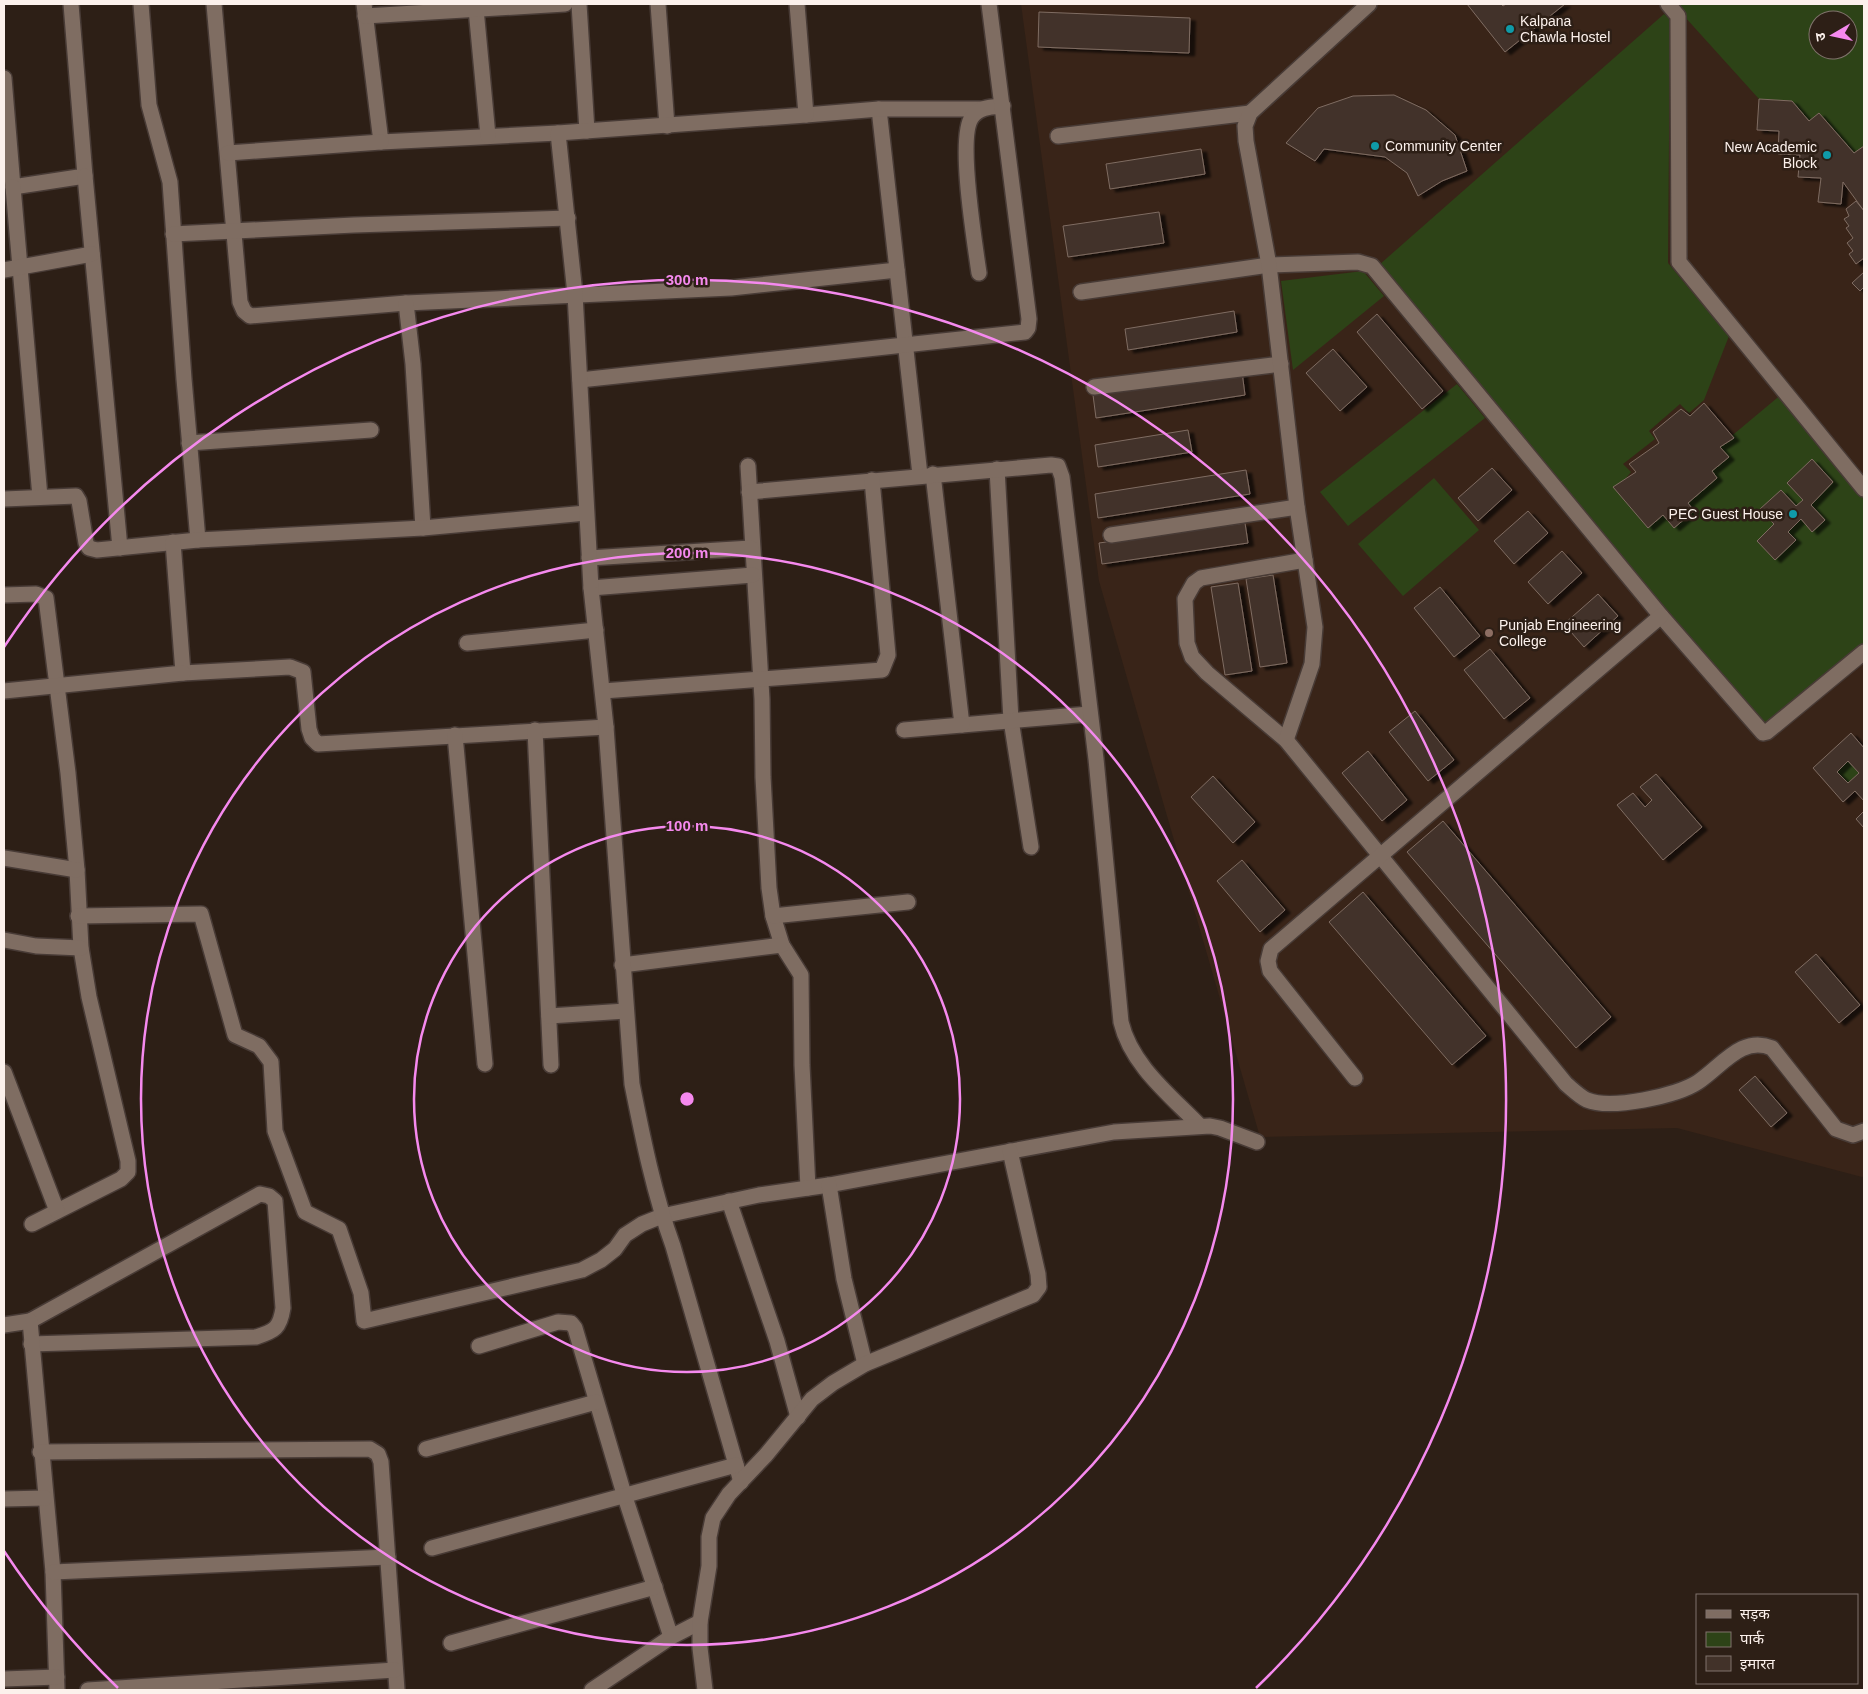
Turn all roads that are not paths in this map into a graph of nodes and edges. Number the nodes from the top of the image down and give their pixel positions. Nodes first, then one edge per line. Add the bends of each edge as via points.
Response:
1 (71, 4) edge
2 (141, 4) edge
3 (214, 4) edge
4 (565, 4) edge
5 (579, 4) edge
6 (658, 4) edge
7 (797, 4) edge
8 (989, 4) edge
9 (1668, 4) edge
10 (498, 6) edge
11 (1363, 6) edge
12 (476, 9) junction
13 (364, 10) edge
14 (4, 78) edge
15 (1003, 106) junction
16 (879, 109) junction
17 (981, 109) junction
18 (1250, 113) junction
19 (806, 114) junction
20 (667, 126) junction
21 (587, 131) junction
22 (558, 133) junction
23 (488, 136) junction
24 (1058, 136) dead end
25 (381, 142) junction
26 (228, 153) junction
27 (85, 176) junction
28 (12, 187) junction
29 (568, 218) junction
30 (232, 230) junction
31 (174, 234) junction
32 (92, 254) junction
33 (1269, 265) junction
34 (20, 268) junction
35 (4, 270) edge
36 (897, 270) junction
37 (979, 273) dead end
38 (1081, 292) dead end
39 (576, 294) junction
40 (406, 303) junction
41 (905, 344) junction
42 (1281, 364) junction
43 (580, 380) junction
44 (1094, 387) dead end
45 (372, 430) dead end
46 (189, 443) junction
47 (748, 466) dead end
48 (997, 469) junction
49 (927, 475) junction
50 (872, 480) junction
51 (1864, 489) edge
52 (749, 492) junction
53 (40, 497) junction
54 (4, 499) edge
55 (1297, 507) junction
56 (586, 512) junction
57 (423, 528) junction
58 (1111, 535) dead end
59 (198, 540) junction
60 (173, 542) junction
61 (120, 548) junction
62 (752, 548) junction
63 (589, 558) junction
64 (1305, 560) junction
65 (753, 575) junction
66 (591, 588) junction
67 (4, 596) edge
68 (1661, 616) junction
69 (596, 630) junction
70 (468, 643) dead end
71 (1864, 652) edge
72 (182, 672) junction
73 (760, 679) junction
74 (56, 686) junction
75 (4, 691) edge
76 (603, 691) junction
77 (1089, 714) junction
78 (1011, 720) junction
79 (962, 725) junction
80 (606, 727) junction
81 (534, 730) junction
82 (904, 730) dead end
83 (455, 735) junction
84 (1286, 740) junction
85 (1030, 847) dead end
86 (1378, 857) junction
87 (4, 858) edge
88 (77, 870) junction
89 (908, 902) dead end
90 (78, 916) junction
91 (773, 916) junction
92 (4, 940) edge
93 (782, 945) junction
94 (81, 948) junction
95 (622, 965) junction
96 (626, 1011) junction
97 (549, 1016) junction
98 (484, 1064) dead end
99 (552, 1065) dead end
100 (4, 1072) edge
101 (1355, 1078) dead end
102 (1200, 1126) junction
103 (1864, 1131) edge
104 (1256, 1142) dead end
105 (1010, 1151) junction
106 (828, 1185) junction
107 (808, 1188) junction
108 (729, 1201) junction
109 (57, 1211) junction
110 (662, 1216) junction
111 (32, 1224) dead end
112 (30, 1321) junction
113 (4, 1325) edge
114 (31, 1344) junction
115 (479, 1346) dead end
116 (865, 1364) junction
117 (596, 1402) junction
118 (798, 1417) junction
119 (426, 1449) dead end
120 (40, 1452) junction
121 (736, 1465) junction
122 (741, 1482) junction
123 (624, 1494) junction
124 (44, 1498) junction
125 (4, 1499) edge
126 (432, 1548) dead end
127 (388, 1557) junction
128 (53, 1572) junction
129 (655, 1587) junction
130 (700, 1622) junction
131 (671, 1637) junction
132 (451, 1644) dead end
133 (395, 1670) junction
134 (4, 1679) edge
135 (57, 1684) edge
136 (88, 1690) edge
137 (397, 1690) edge
138 (592, 1690) edge
139 (705, 1690) edge

1 - 27 street
2 - 31 street via 149,105 170,182
3 - 26 street
4 - 10 street
5 - 21 street
6 - 20 street
7 - 19 street
8 - 15 street
9 - 51 street via 1678,16 1679,262
10 - 12 street
11 - 18 street
12 - 13 street
12 - 23 street
13 - 25 street
14 - 28 street
15 - 17 street
15 - 41 street via 1028,328 1019,334
16 - 17 street
16 - 19 street
16 - 36 street
17 - 37 street via 967,126 965,151
18 - 24 street
18 - 33 street via 1245,126 1246,141
19 - 20 street
20 - 21 street
21 - 22 street
22 - 23 street
22 - 29 street
23 - 25 street
25 - 26 street
26 - 30 street
27 - 28 street
27 - 32 street
28 - 34 street
29 - 30 street
29 - 39 street
30 - 31 street
30 - 40 street via 240,302 250,316
31 - 46 street
32 - 34 street
32 - 61 street
33 - 38 street
33 - 42 street
33 - 68 street via 1358,262 1372,266
34 - 35 street
34 - 53 street
36 - 39 street via 731,288
36 - 41 street
39 - 40 street
39 - 43 street
40 - 57 street
41 - 43 street
41 - 49 street
42 - 44 street
42 - 55 street
43 - 56 street
45 - 46 street
46 - 59 street
47 - 52 street
48 - 49 street
48 - 77 street via 1058,466 1062,477
48 - 78 street
49 - 50 street
49 - 79 street
50 - 52 street
50 - 73 street via 888,655 886,664 875,672
52 - 62 street
53 - 54 street
53 - 61 street via 76,496 89,548
55 - 58 street
55 - 64 street
56 - 57 street
56 - 63 street
57 - 59 street
59 - 60 street
60 - 61 street
60 - 72 street
62 - 63 street
62 - 65 street
63 - 66 street
64 - 84 street via 1315,647
64 - 84 street via 1201,578 1188,589 1185,599 1187,643 1192,657
65 - 66 street
65 - 73 street
66 - 69 street
67 - 74 street via 36,594 46,598
68 - 71 street via 1765,733
68 - 86 street
69 - 70 street
69 - 76 street
72 - 74 street
72 - 83 street via 296,668 303,672 309,729 318,744
73 - 76 street
73 - 91 street via 764,805
74 - 75 street
74 - 88 street
76 - 80 street
77 - 78 street
77 - 102 street via 1124,1036 1133,1053
78 - 79 street
78 - 85 street
79 - 82 street
80 - 81 street
80 - 95 street
81 - 83 street
81 - 97 street
83 - 98 street
84 - 86 street
86 - 101 street via 1271,949 1268,961 1270,972
86 - 103 street via 1566,1084 1587,1100 1609,1103 1671,1094 1697,1083 1745,1045 1761,1043 1772,1048 1836,1130 1853,1135
87 - 88 street
88 - 90 street
89 - 91 street
90 - 94 street
90 - 110 street via 201,914 235,1035 259,1046 271,1062 275,1131 305,1212 339,1229 361,1293 364,1321 582,1270 615,1249 625,1235
91 - 93 street
92 - 94 street via 36,946
93 - 95 street
93 - 107 street via 801,975
94 - 109 street via 128,1172 121,1179
95 - 96 street
96 - 97 street
96 - 110 street via 632,1084
97 - 99 street
100 - 109 street
102 - 104 street via 1220,1128
102 - 105 street via 1114,1132
105 - 106 street
105 - 116 street via 1039,1287 1032,1295 1008,1307
106 - 107 street
106 - 116 street via 844,1279
107 - 108 street
108 - 110 street
108 - 118 street via 778,1341
109 - 111 street
110 - 121 street
112 - 113 street
112 - 114 street
112 - 114 street via 260,1194 275,1201 283,1308 281,1322 270,1332 256,1337
114 - 120 street
115 - 117 street via 558,1322 571,1323
116 - 118 street via 812,1399
117 - 119 street
117 - 123 street
118 - 122 street
120 - 124 street
120 - 127 street via 370,1449 378,1454 381,1462
121 - 122 street
121 - 123 street
122 - 130 street via 713,1518
123 - 126 street
123 - 129 street
124 - 125 street
124 - 128 street
127 - 128 street
127 - 133 street
128 - 135 street
129 - 131 street
129 - 132 street
130 - 131 street
130 - 139 street
131 - 138 street
133 - 136 street
133 - 137 street
134 - 135 street

